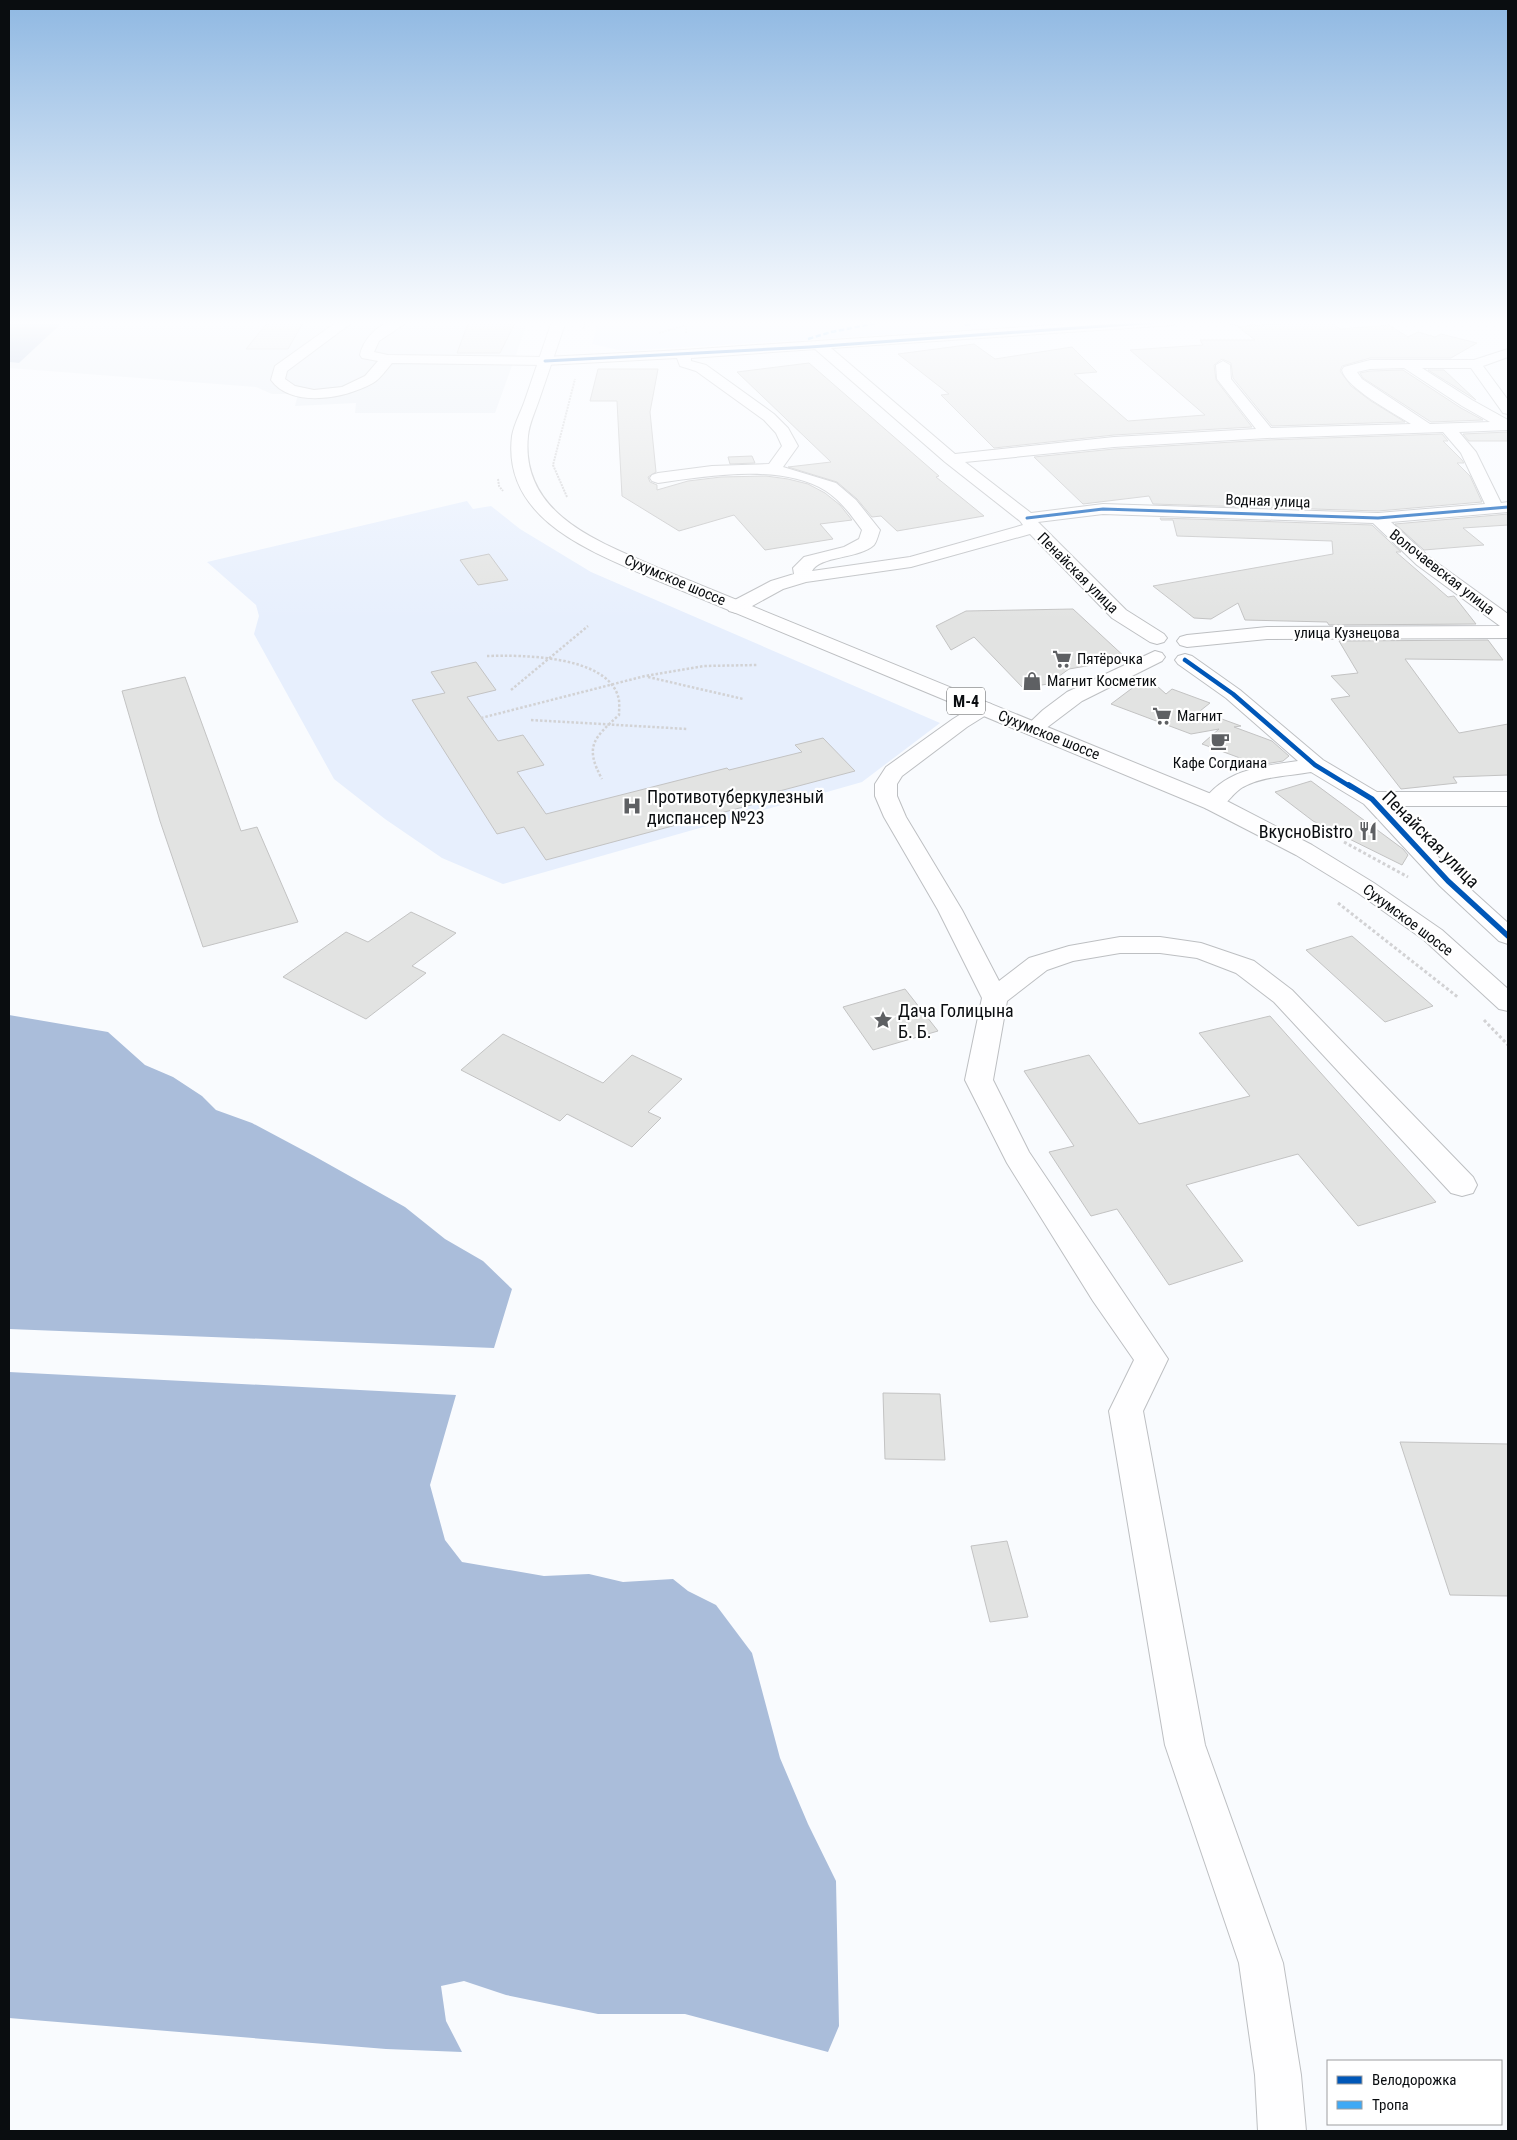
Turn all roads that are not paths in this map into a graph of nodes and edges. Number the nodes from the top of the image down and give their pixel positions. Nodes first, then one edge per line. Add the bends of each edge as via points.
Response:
1 (525, 421) edge
2 (773, 421) edge
3 (907, 421) edge
4 (1257, 421) edge
5 (1416, 421) edge
6 (1508, 426) edge
7 (1447, 428) junction
8 (1428, 429) junction
9 (1267, 433) junction
10 (951, 459) junction
11 (774, 469) junction
12 (658, 478) dead end
13 (1502, 508) edge
14 (1378, 518) junction
15 (1030, 523) junction
16 (804, 577) junction
17 (736, 607) junction
18 (1508, 623) edge
19 (1508, 632) edge
20 (1156, 647) junction
21 (1186, 651) junction
22 (984, 708) junction
23 (1034, 728) junction
24 (1314, 765) junction
25 (1508, 799) edge
26 (1372, 800) junction
27 (1213, 803) junction
28 (1508, 936) edge
29 (995, 998) junction
30 (1508, 1003) edge
31 (1462, 1185) dead end
32 (1282, 2131) edge

1 - 17 main road, Сухумское шоссе / М-4 via 520,436 519,464 535,503 584,540
2 - 11 main road via 783,431 790,446
3 - 10 main road, Пенайская улица
4 - 9 main road
5 - 8 main road
6 - 7 main road
7 - 8 main road
7 - 13 main road via 1468,452
8 - 9 main road
9 - 10 main road via 1114,442
10 - 15 main road, Пенайская улица
11 - 12 main road via 712,471
11 - 16 main road via 836,489 871,530 868,542 850,551 810,562 802,568
13 - 14 main road, Водная улица
14 - 15 main road, Водная улица via 1103,508 1076,510
14 - 18 main road, Волочаевская улица via 1390,533 1440,574
15 - 16 main road, Водная улица via 911,562
15 - 20 main road, Пенайская улица
16 - 17 main road, Водная улица via 777,585
17 - 22 main road, Сухумское шоссе / М-4
19 - 21 main road, улица Кузнецова via 1267,633
20 - 21 main road, улица Кузнецова via 1169,660
20 - 23 main road via 1126,673 1080,693
21 - 24 main road, Пенайская улица
22 - 23 main road, Сухумское шоссе / М-4
22 - 29 main road via 894,772 886,784 886,796
23 - 27 main road, Сухумское шоссе / М-4
24 - 26 main road, Пенайская улица
24 - 27 main road via 1238,781
25 - 26 main road
26 - 28 main road, Пенайская улица via 1448,880
27 - 30 main road, Сухумское шоссе / М-4 via 1304,850 1366,888 1433,935
29 - 31 main road via 1038,964 1069,954 1120,945 1160,945 1201,951 1245,967 1283,996
29 - 32 main road via 979,1080 1017,1156 1151,1359 1126,1411 1185,1744 1261,1963 1278,2074

